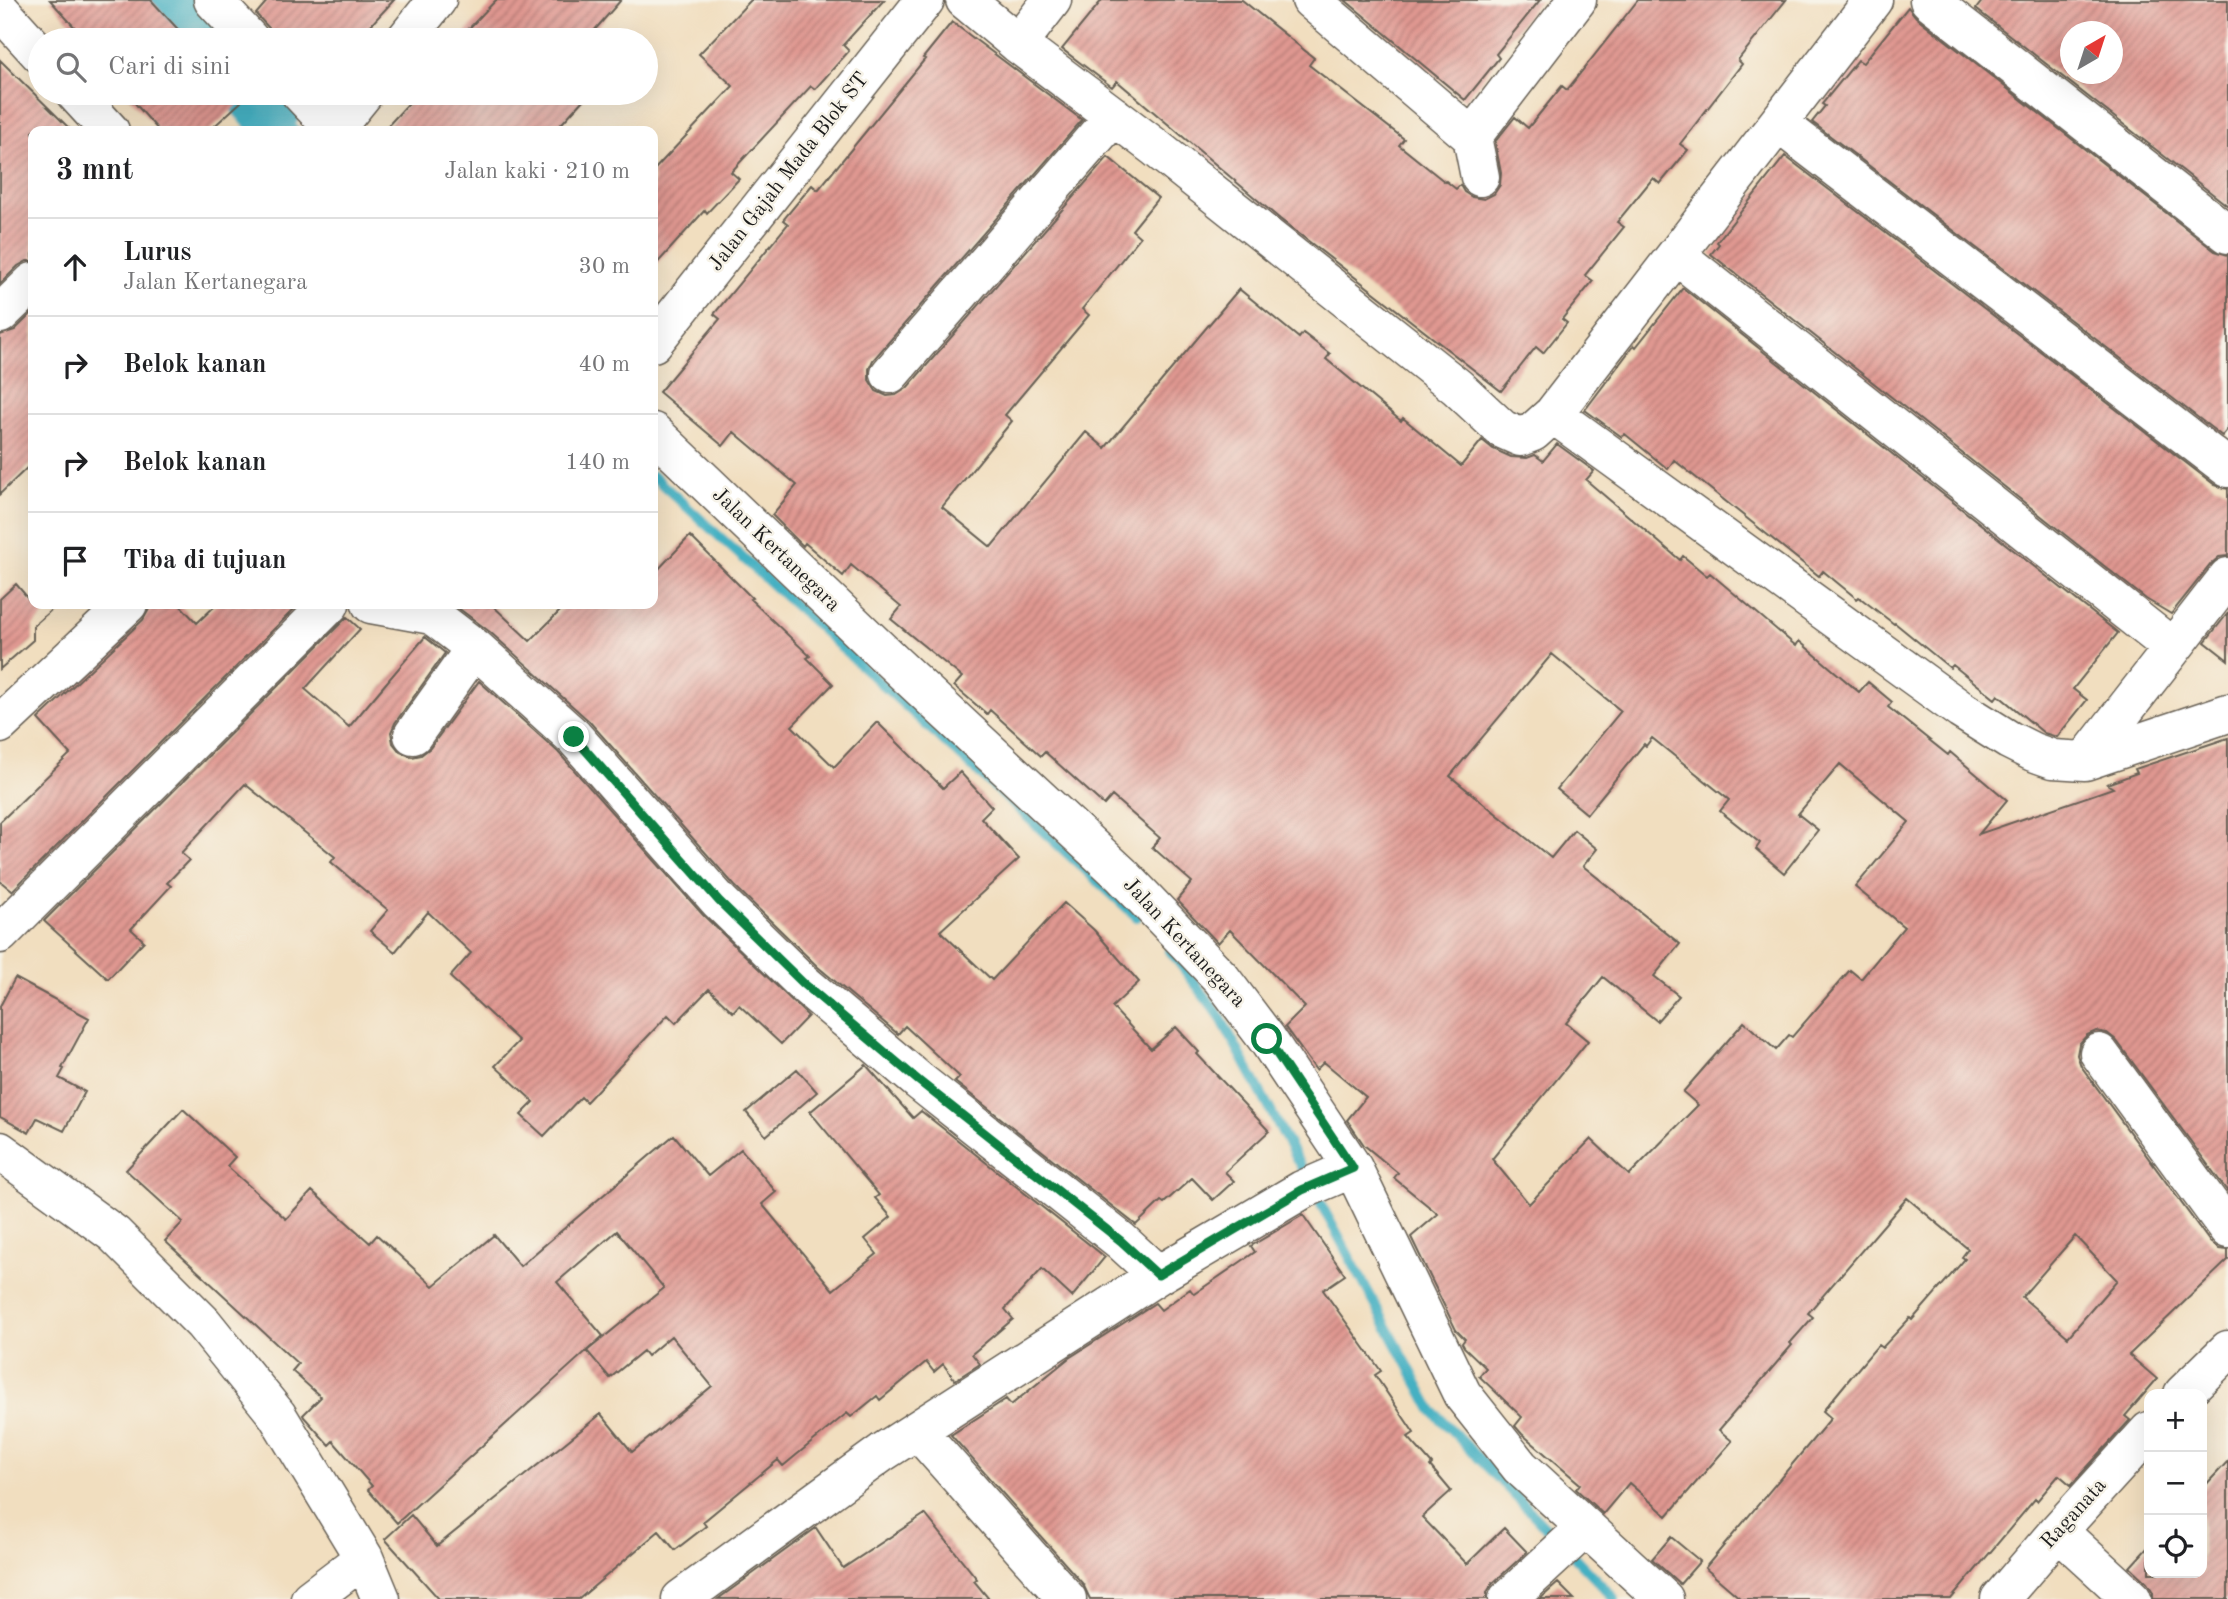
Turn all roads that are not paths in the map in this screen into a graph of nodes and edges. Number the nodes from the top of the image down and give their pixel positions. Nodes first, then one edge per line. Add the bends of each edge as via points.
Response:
1 (437, 0) edge
2 (925, 0) edge
3 (965, 0) edge
4 (1052, 0) edge
5 (1313, 0) edge
6 (1577, 0) edge
7 (1873, 0) edge
8 (1929, 0) edge
9 (0, 10) edge
10 (415, 28) edge
11 (28, 41) edge
12 (1018, 44) junction
13 (86, 105) edge
14 (311, 105) edge
15 (355, 105) edge
16 (1114, 116) junction
17 (1778, 122) junction
18 (105, 126) edge
19 (331, 126) edge
20 (338, 126) edge
21 (1472, 137) junction
22 (1480, 177) dead end
23 (2228, 234) edge
24 (1676, 255) junction
25 (28, 287) edge
26 (0, 314) edge
27 (658, 337) edge
28 (890, 374) dead end
29 (1553, 414) junction
30 (658, 437) edge
31 (2228, 468) edge
32 (2228, 577) edge
33 (123, 609) edge
34 (325, 609) edge
35 (405, 609) edge
36 (474, 648) junction
37 (2173, 648) junction
38 (2228, 713) edge
39 (0, 724) edge
40 (413, 735) dead end
41 (2085, 761) junction
42 (0, 934) edge
43 (2099, 1053) dead end
44 (0, 1151) edge
45 (1344, 1171) junction
46 (2228, 1229) edge
47 (1158, 1275) junction
48 (2228, 1350) edge
49 (2188, 1389) edge
50 (918, 1431) junction
51 (2144, 1436) edge
52 (2058, 1531) junction
53 (1571, 1541) junction
54 (364, 1558) junction
55 (310, 1599) edge
56 (381, 1599) edge
57 (681, 1599) edge
58 (1067, 1599) edge
59 (1508, 1599) edge
60 (1664, 1599) edge
61 (2000, 1599) edge
62 (2133, 1599) edge

1 - 10 street
2 - 27 street, Jalan Gajah Mada Blok ST
3 - 12 street
4 - 12 street
5 - 21 street
6 - 21 street
7 - 17 street
8 - 23 street
9 - 11 street
12 - 16 street
13 - 18 street
14 - 19 street
15 - 20 street
16 - 28 street
16 - 29 street via 1457,387 1503,429 1520,437
17 - 24 street
17 - 31 street
21 - 22 street
24 - 29 street
24 - 37 street
25 - 26 street
29 - 41 street via 1961,710 2033,752
30 - 45 street, Jalan Kertanegara via 1122,876 1221,978 1252,1018
32 - 37 street
33 - 39 street
34 - 42 street
35 - 36 street via 432,615
36 - 40 street
36 - 47 street via 574,737 719,901 803,983
37 - 41 street
38 - 41 street
43 - 46 street
44 - 54 street via 114,1234 203,1323 277,1415
45 - 47 street via 1302,1190
45 - 53 street, Jalan Kertanegara via 1462,1394
47 - 50 street
48 - 49 street
50 - 57 street
50 - 58 street
51 - 52 street, Raganata
52 - 61 street, Raganata
52 - 62 street
53 - 59 street
53 - 60 street, Jalan Kertanegara
54 - 55 street
54 - 56 street

